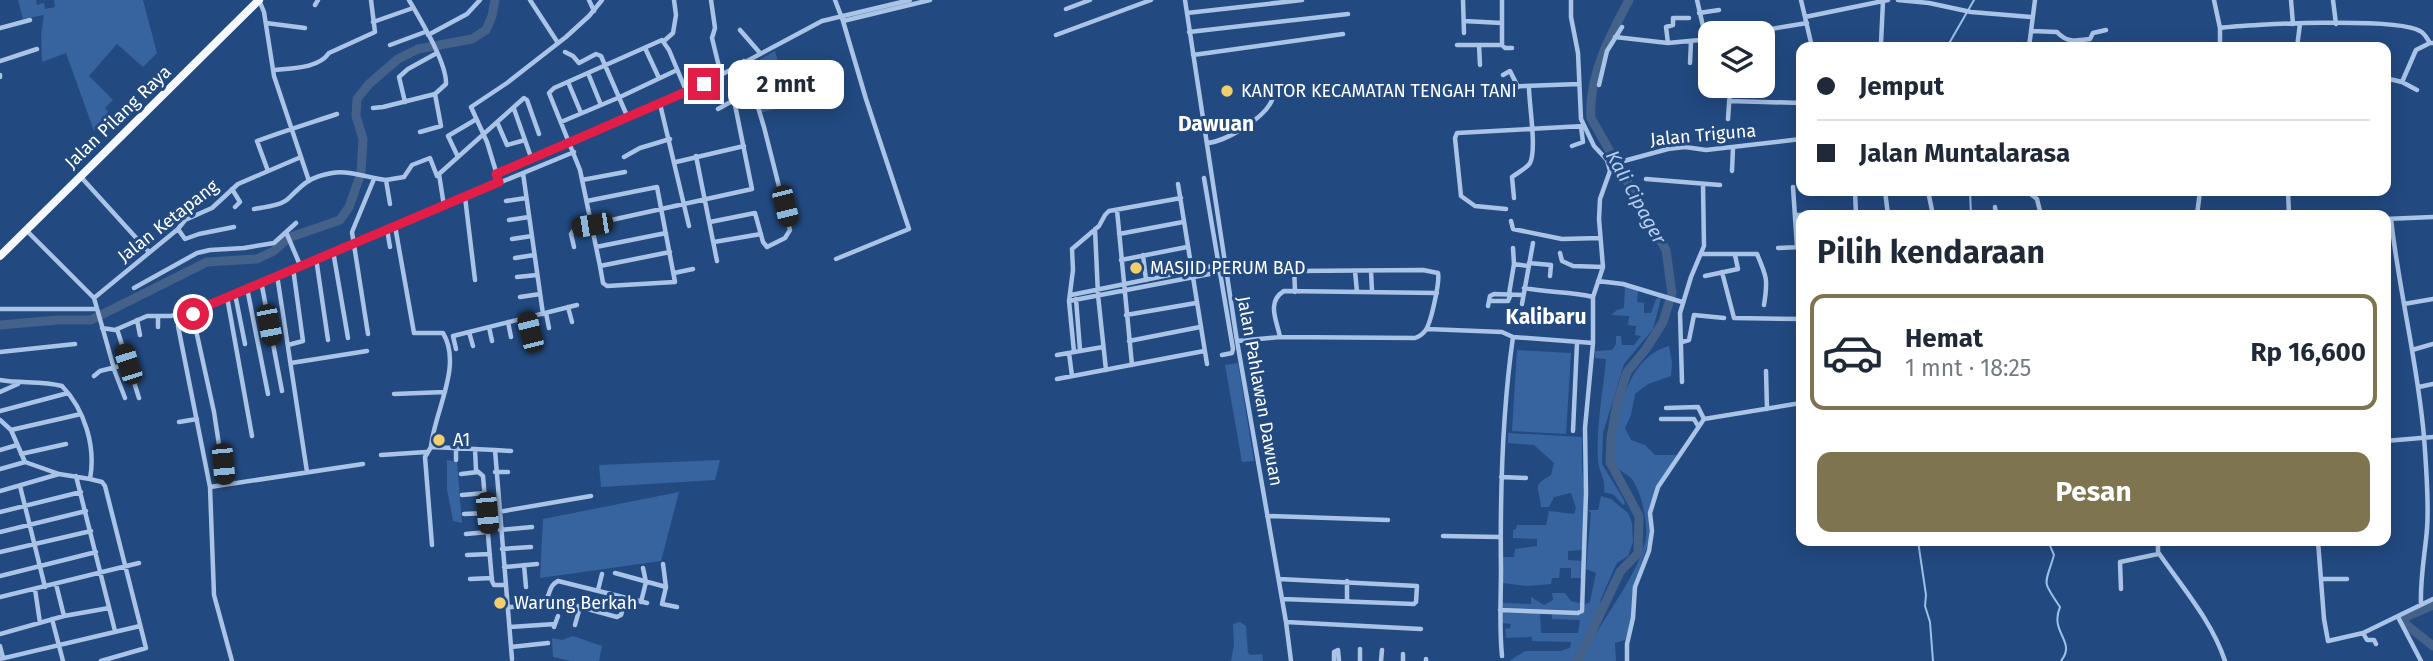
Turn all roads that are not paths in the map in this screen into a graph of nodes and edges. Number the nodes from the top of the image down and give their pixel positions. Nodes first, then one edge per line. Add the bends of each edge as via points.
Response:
1 (259, 0) edge
2 (372, 0) edge
3 (409, 0) edge
4 (480, 0) edge
5 (538, 0) edge
6 (589, 0) edge
7 (602, 0) edge
8 (674, 0) edge
9 (711, 0) edge
10 (835, 0) edge
11 (910, 0) edge
12 (926, 0) edge
13 (1090, 0) edge
14 (1151, 0) edge
15 (1185, 0) edge
16 (1302, 0) edge
17 (1463, 0) edge
18 (1503, 0) edge
19 (1572, 0) edge
20 (1697, 0) edge
21 (1801, 0) edge
22 (1898, 0) edge
23 (2035, 0) edge
24 (2214, 0) edge
25 (2291, 0) edge
26 (2333, 0) edge
27 (530, 1) edge
28 (1885, 1) edge
29 (1923, 1) edge
30 (413, 8) junction
31 (1066, 9) dead end
32 (594, 10) junction
33 (1719, 10) dead end
34 (1186, 13) junction
35 (1699, 13) junction
36 (1348, 14) dead end
37 (2031, 17) junction
38 (842, 18) junction
39 (1689, 18) dead end
40 (30, 20) dead end
41 (1806, 20) junction
42 (1464, 21) junction
43 (1701, 21) edge
44 (373, 22) junction
45 (266, 23) junction
46 (1502, 23) junction
47 (2293, 24) junction
48 (2300, 24) junction
49 (2336, 24) junction
50 (1622, 27) dead end
51 (1775, 27) edge
52 (0, 28) edge
53 (305, 28) dead end
54 (2220, 28) junction
55 (740, 30) dead end
56 (2106, 30) dead end
57 (2031, 31) junction
58 (1189, 32) junction
59 (1464, 33) dead end
60 (1343, 34) dead end
61 (1056, 35) dead end
62 (428, 36) junction
63 (1615, 37) junction
64 (663, 41) junction
65 (1698, 41) edge
66 (1691, 42) junction
67 (1811, 42) edge
68 (1881, 42) edge
69 (2030, 42) edge
70 (2220, 42) edge
71 (2298, 42) edge
72 (558, 43) junction
73 (1668, 43) junction
74 (2432, 43) edge
75 (390, 45) dead end
76 (1457, 45) dead end
77 (1479, 45) junction
78 (1502, 45) junction
79 (645, 48) junction
80 (1512, 48) dead end
81 (37, 49) dead end
82 (435, 50) junction
83 (760, 53) junction
84 (568, 54) dead end
85 (1193, 55) junction
86 (0, 61) edge
87 (745, 63) junction
88 (1690, 63) dead end
89 (606, 65) junction
90 (1480, 65) dead end
91 (677, 69) junction
92 (273, 70) junction
93 (588, 73) junction
94 (720, 75) junction
95 (1503, 75) dead end
96 (659, 78) junction
97 (2391, 79) edge
98 (568, 82) junction
99 (2402, 82) junction
100 (1578, 84) junction
101 (1599, 85) dead end
102 (1499, 87) dead end
103 (1519, 88) junction
104 (1529, 88) junction
105 (752, 90) junction
106 (2417, 90) dead end
107 (687, 93) junction
108 (435, 94) junction
109 (620, 97) junction
110 (1729, 98) edge
111 (734, 100) junction
112 (1272, 100) dead end
113 (1729, 101) junction
114 (405, 102) junction
115 (1796, 103) edge
116 (601, 104) junction
117 (661, 107) junction
118 (373, 108) dead end
119 (514, 109) junction
120 (718, 109) dead end
121 (582, 113) junction
122 (337, 114) dead end
123 (628, 118) junction
124 (475, 120) junction
125 (1728, 120) dead end
126 (497, 122) junction
127 (561, 122) junction
128 (1582, 127) junction
129 (1532, 128) junction
130 (292, 129) junction
131 (420, 132) dead end
132 (539, 134) dead end
133 (484, 135) junction
134 (670, 139) junction
135 (525, 140) junction
136 (1796, 140) edge
137 (1208, 143) junction
138 (1572, 145) dead end
139 (744, 146) junction
140 (572, 147) junction
141 (1733, 148) junction
142 (696, 156) junction
143 (458, 157) junction
144 (624, 157) dead end
145 (301, 158) junction
146 (532, 160) junction
147 (676, 162) junction
148 (1611, 164) junction
149 (268, 171) junction
150 (1732, 171) dead end
151 (625, 172) dead end
152 (523, 173) junction
153 (80, 176) junction
154 (438, 176) junction
155 (372, 178) junction
156 (497, 178) junction
157 (1204, 178) dead end
158 (1646, 179) dead end
159 (386, 180) junction
160 (582, 180) junction
161 (309, 181) junction
162 (1178, 184) dead end
163 (1703, 184) junction
164 (1720, 185) dead end
165 (1793, 187) dead end
166 (232, 189) junction
167 (465, 197) junction
168 (526, 198) junction
169 (1181, 198) junction
170 (1514, 198) dead end
171 (705, 200) junction
172 (506, 201) dead end
173 (587, 201) junction
174 (443, 202) junction
175 (390, 204) dead end
176 (684, 205) junction
177 (235, 207) dead end
178 (1995, 207) dead end
179 (254, 209) dead end
180 (1506, 209) dead end
181 (662, 210) junction
182 (1117, 210) junction
183 (1995, 210) edge
184 (1796, 215) edge
185 (529, 217) junction
186 (2433, 217) edge
187 (509, 219) dead end
188 (2391, 219) edge
189 (1511, 221) dead end
190 (710, 222) junction
191 (1183, 222) junction
192 (296, 223) dead end
193 (592, 225) junction
194 (395, 226) junction
195 (689, 226) dead end
196 (234, 227) dead end
197 (178, 229) junction
198 (387, 229) junction
199 (1095, 229) junction
200 (26, 230) junction
201 (286, 232) junction
202 (666, 233) junction
203 (761, 234) junction
204 (1119, 234) junction
205 (2391, 235) edge
206 (532, 236) junction
207 (1600, 238) junction
208 (512, 239) dead end
209 (353, 240) junction
210 (714, 242) junction
211 (1533, 243) dead end
212 (390, 247) dead end
213 (574, 247) dead end
214 (596, 247) junction
215 (1187, 247) junction
216 (1796, 247) edge
217 (1513, 248) dead end
218 (1777, 248) dead end
219 (333, 251) junction
220 (149, 252) junction
221 (670, 252) junction
222 (1560, 253) dead end
223 (1701, 254) junction
224 (534, 255) junction
225 (1143, 255) junction
226 (0, 256) edge
227 (1735, 256) junction
228 (316, 258) junction
229 (514, 258) dead end
230 (836, 259) dead end
231 (1121, 260) junction
232 (718, 261) dead end
233 (299, 264) junction
234 (1224, 264) junction
235 (1294, 264) dead end
236 (1514, 264) junction
237 (1528, 264) junction
238 (1217, 265) junction
239 (600, 266) junction
240 (293, 268) junction
241 (1603, 268) junction
242 (693, 269) dead end
243 (1226, 271) junction
244 (1295, 271) junction
245 (1355, 271) junction
246 (1371, 271) junction
247 (674, 272) junction
248 (1722, 272) junction
249 (1219, 273) junction
250 (1192, 274) junction
251 (277, 275) junction
252 (537, 275) junction
253 (1550, 276) dead end
254 (1705, 276) dead end
255 (517, 277) dead end
256 (475, 280) dead end
257 (1146, 280) junction
258 (261, 281) junction
259 (1598, 281) junction
260 (134, 288) dead end
261 (247, 288) junction
262 (1124, 288) junction
263 (1524, 288) junction
264 (1372, 291) junction
265 (1098, 292) junction
266 (1295, 292) junction
267 (1357, 292) junction
268 (235, 293) junction
269 (1437, 293) junction
270 (540, 294) junction
271 (1510, 294) junction
272 (1523, 295) junction
273 (227, 297) junction
274 (520, 297) dead end
275 (1593, 297) junction
276 (94, 298) junction
277 (1070, 298) junction
278 (1076, 299) junction
279 (2433, 299) edge
280 (1679, 301) junction
281 (1196, 303) junction
282 (1489, 303) dead end
283 (1522, 304) dead end
284 (2404, 304) junction
285 (578, 305) dead end
286 (1764, 305) dead end
287 (568, 307) junction
288 (0, 309) edge
289 (97, 310) junction
290 (192, 313) junction
291 (545, 313) junction
292 (1126, 315) junction
293 (158, 316) junction
294 (527, 318) junction
295 (1724, 318) dead end
296 (1796, 319) edge
297 (136, 320) junction
298 (508, 322) junction
299 (572, 323) dead end
300 (102, 326) junction
301 (158, 327) dead end
302 (489, 327) junction
303 (1200, 327) junction
304 (550, 328) dead end
305 (117, 329) junction
306 (1427, 329) junction
307 (470, 332) junction
308 (530, 332) dead end
309 (368, 334) dead end
310 (139, 335) dead end
311 (511, 337) dead end
312 (1280, 337) junction
313 (1513, 337) junction
314 (348, 338) dead end
315 (328, 340) dead end
316 (492, 341) dead end
317 (1129, 341) junction
318 (1237, 341) junction
319 (1682, 342) junction
320 (454, 343) junction
321 (1577, 343) junction
322 (1593, 343) junction
323 (75, 344) dead end
324 (245, 344) dead end
325 (447, 344) junction
326 (2433, 344) edge
327 (288, 345) junction
328 (473, 346) dead end
329 (1103, 347) junction
330 (456, 349) dead end
331 (2412, 350) junction
332 (367, 351) dead end
333 (1080, 351) junction
334 (1204, 351) junction
335 (0, 352) edge
336 (1071, 352) junction
337 (1056, 355) dead end
338 (1222, 355) dead end
339 (291, 363) junction
340 (128, 364) junction
341 (1207, 364) dead end
342 (1132, 365) junction
343 (113, 368) junction
344 (1106, 370) junction
345 (1766, 371) dead end
346 (94, 376) dead end
347 (1072, 376) junction
348 (1057, 379) dead end
349 (0, 380) edge
350 (1682, 382) dead end
351 (19, 384) junction
352 (2433, 384) edge
353 (2419, 387) junction
354 (282, 391) dead end
355 (0, 392) edge
356 (446, 392) junction
357 (68, 393) junction
358 (268, 394) dead end
359 (394, 394) dead end
360 (125, 398) dead end
361 (139, 398) dead end
362 (1796, 404) edge
363 (1666, 408) dead end
364 (1767, 409) junction
365 (0, 411) edge
366 (81, 414) junction
367 (197, 419) junction
368 (1661, 419) dead end
369 (1704, 419) junction
370 (0, 420) edge
371 (180, 422) dead end
372 (1699, 427) junction
373 (11, 430) junction
374 (1573, 430) dead end
375 (253, 436) dead end
376 (2433, 437) edge
377 (2424, 438) junction
378 (2391, 441) edge
379 (66, 444) dead end
380 (18, 445) junction
381 (456, 448) junction
382 (429, 449) junction
383 (475, 449) junction
384 (0, 450) edge
385 (495, 450) junction
386 (511, 451) dead end
387 (21, 454) junction
388 (381, 455) dead end
389 (456, 460) dead end
390 (25, 462) junction
391 (363, 464) dead end
392 (0, 469) edge
393 (307, 472) junction
394 (478, 472) junction
395 (495, 472) junction
396 (508, 472) dead end
397 (59, 474) junction
398 (461, 474) dead end
399 (76, 476) junction
400 (1501, 477) junction
401 (1526, 478) dead end
402 (90, 479) junction
403 (225, 484) junction
404 (20, 486) junction
405 (210, 487) junction
406 (0, 491) edge
407 (81, 492) junction
408 (485, 493) junction
409 (462, 495) dead end
410 (591, 496) dead end
411 (25, 506) junction
412 (86, 511) junction
413 (0, 512) edge
414 (498, 512) junction
415 (487, 513) junction
416 (464, 514) dead end
417 (1268, 516) junction
418 (1388, 520) dead end
419 (29, 524) junction
420 (532, 527) dead end
421 (500, 530) junction
422 (91, 531) junction
423 (0, 532) edge
424 (488, 532) junction
425 (466, 534) dead end
426 (1443, 536) dead end
427 (1499, 537) junction
428 (34, 544) junction
429 (432, 545) dead end
430 (2158, 546) edge
431 (2319, 546) edge
432 (531, 547) dead end
433 (502, 549) junction
434 (0, 552) edge
435 (96, 552) junction
436 (2158, 552) junction
437 (490, 554) junction
438 (467, 555) dead end
439 (139, 564) dead end
440 (537, 564) dead end
441 (663, 564) dead end
442 (39, 565) junction
443 (524, 565) junction
444 (124, 567) junction
445 (504, 567) junction
446 (643, 568) dead end
447 (101, 573) junction
448 (615, 573) dead end
449 (602, 574) dead end
450 (0, 576) edge
451 (492, 578) junction
452 (470, 579) dead end
453 (1279, 579) junction
454 (2322, 579) junction
455 (2347, 579) dead end
456 (646, 582) junction
457 (1347, 582) junction
458 (56, 584) junction
459 (506, 585) junction
460 (45, 587) junction
461 (526, 587) dead end
462 (666, 587) junction
463 (35, 589) junction
464 (2122, 589) dead end
465 (598, 590) junction
466 (0, 597) edge
467 (547, 598) junction
468 (626, 598) junction
469 (1282, 599) junction
470 (2433, 599) edge
471 (1347, 601) junction
472 (2421, 604) junction
473 (508, 607) junction
474 (580, 607) junction
475 (677, 607) dead end
476 (109, 608) junction
477 (1500, 610) junction
478 (558, 615) dead end
479 (64, 616) junction
480 (2398, 617) junction
481 (52, 619) junction
482 (1286, 622) junction
483 (40, 623) junction
484 (575, 625) dead end
485 (140, 626) junction
486 (510, 628) junction
487 (1421, 629) dead end
488 (115, 631) junction
489 (2363, 633) junction
490 (0, 634) edge
491 (548, 643) dead end
492 (58, 644) junction
493 (2376, 644) dead end
494 (0, 646) edge
495 (511, 647) junction
496 (1360, 649) dead end
497 (1382, 649) dead end
498 (1404, 654) dead end
499 (1502, 656) dead end
500 (1, 658) edge
501 (512, 659) dead end
502 (63, 661) edge
503 (101, 661) edge
504 (232, 661) edge
505 (1291, 661) edge
506 (1334, 661) edge
507 (1339, 661) edge
508 (1360, 661) edge
509 (1381, 661) edge
510 (1403, 661) edge
511 (1627, 661) edge
512 (2225, 661) edge
513 (2421, 661) edge

1 - 45 street
1 - 153 highway, Jalan Pilang Raya
2 - 44 street
3 - 30 street
4 - 62 street via 467,14
5 - 27 street
6 - 32 street
7 - 32 street
8 - 64 street via 673,33
9 - 94 street via 715,28 711,37
10 - 38 street
11 - 38 street
12 - 38 street
13 - 31 street
14 - 61 street
15 - 34 street, Jalan Pahlawan Dawuan
16 - 34 street
17 - 42 street
18 - 46 street
19 - 100 street
20 - 35 street
21 - 41 street
22 - 29 street
23 - 37 street
24 - 54 street
25 - 47 street
26 - 49 street
27 - 72 street
28 - 41 street
28 - 68 street
29 - 37 street via 1968,12
30 - 44 street
30 - 62 street
32 - 72 street
33 - 35 street
34 - 58 street, Jalan Pahlawan Dawuan
35 - 43 street
36 - 58 street
37 - 57 street
38 - 83 street via 822,21
38 - 230 street via 909,230
39 - 73 street via 1673,18 1673,25 1666,27
40 - 52 street
41 - 51 street
41 - 67 street
42 - 46 street
42 - 59 street
44 - 92 street via 375,32 324,59 301,68
45 - 53 street
45 - 92 street
46 - 78 street
47 - 48 street
47 - 54 street
48 - 49 street
48 - 71 street
49 - 74 street via 2415,29
50 - 63 street
54 - 70 street
55 - 83 street
56 - 57 street via 2072,42 2057,32
57 - 69 street
58 - 85 street, Jalan Pahlawan Dawuan
60 - 85 street
62 - 75 street
62 - 82 street
63 - 73 street
63 - 101 street
64 - 79 street
64 - 91 street
65 - 66 street
66 - 73 street
66 - 88 street
72 - 124 street via 471,107
74 - 99 street via 2416,50
76 - 77 street
77 - 78 street
77 - 90 street
78 - 80 street
79 - 89 street
79 - 96 street
81 - 86 street
82 - 108 street via 442,60 446,84
82 - 114 street via 399,77
83 - 87 street
84 - 89 street via 579,63 599,54
85 - 137 street, Jalan Pahlawan Dawuan
87 - 94 street
87 - 105 street
89 - 93 street
89 - 109 street
91 - 96 street
91 - 107 street
92 - 130 street
93 - 98 street
93 - 116 street
94 - 107 street
95 - 103 street via 1510,71
96 - 109 street
97 - 99 street
98 - 121 street
98 - 127 street via 550,90
99 - 106 street
100 - 104 street
100 - 128 street
102 - 103 street
103 - 104 street
104 - 129 street
105 - 111 street
105 - 203 street via 790,230 785,238 768,246
107 - 117 street
108 - 114 street
108 - 131 street via 441,126
109 - 116 street
109 - 123 street
110 - 113 street
111 - 120 street
111 - 139 street
112 - 137 street via 1259,117
113 - 115 street
113 - 125 street
114 - 118 street
116 - 121 street
117 - 123 street
117 - 134 street
119 - 126 street
119 - 132 street via 527,100
119 - 135 street
121 - 127 street
122 - 130 street
123 - 140 street
124 - 133 street
124 - 143 street via 448,136
126 - 133 street
126 - 135 street via 507,145
127 - 140 street
128 - 129 street
128 - 138 street via 1583,142
128 - 148 street
129 - 170 street via 1531,160 1512,177
129 - 180 street via 1459,132 1455,138 1461,197 1475,206
130 - 145 street
130 - 149 street via 257,141
133 - 143 street
133 - 156 street
134 - 144 street
134 - 147 street
135 - 146 street
136 - 141 street, Jalan Triguna
137 - 234 street, Jalan Pahlawan Dawuan
139 - 142 street
139 - 171 street via 752,189
140 - 146 street
140 - 152 street
140 - 160 street
141 - 148 street, Jalan Triguna via 1685,147
141 - 150 street
142 - 147 street
142 - 171 street
143 - 154 street
145 - 149 street, Jalan Ketapang
145 - 161 street
146 - 156 street
147 - 176 street
148 - 207 street via 1600,199
149 - 166 street, Jalan Ketapang
151 - 160 street
152 - 156 street
152 - 168 street
153 - 200 highway, Jalan Pilang Raya
153 - 220 street
154 - 159 street via 430,158 412,165 404,177
154 - 174 street
155 - 159 street
155 - 161 street via 330,173
155 - 209 street
156 - 167 street
157 - 238 street
158 - 163 street
159 - 175 street
160 - 173 street
161 - 179 street via 286,200
162 - 169 street
163 - 164 street
163 - 223 street via 1705,239
165 - 184 street
166 - 177 street via 240,202
166 - 197 street, Jalan Ketapang
167 - 174 street
167 - 256 street
168 - 172 street
168 - 185 street
169 - 182 street
169 - 191 street
171 - 176 street
171 - 190 street
173 - 181 street via 657,187
173 - 193 street
174 - 194 street
176 - 181 street
176 - 195 street
178 - 183 street
181 - 193 street
181 - 202 street
182 - 199 street via 1107,213
182 - 204 street
185 - 187 street
185 - 206 street
186 - 188 street
189 - 207 street via 1513,229 1548,237
190 - 203 street via 755,213
190 - 210 street
191 - 204 street
191 - 215 street
192 - 201 street
193 - 213 street via 573,230
193 - 214 street
194 - 198 street
194 - 325 street via 414,333 445,335
196 - 197 street via 185,239
197 - 220 street, Jalan Ketapang
198 - 209 street
198 - 212 street
199 - 265 street
199 - 277 street via 1072,249
200 - 226 highway, Jalan Pilang Raya
200 - 276 street
201 - 233 street
201 - 260 street via 274,243 197,253
202 - 214 street
202 - 221 street
203 - 210 street
204 - 231 street
205 - 284 street
206 - 208 street
206 - 224 street
207 - 241 street
209 - 219 street
209 - 309 street
210 - 232 street
211 - 237 street
214 - 239 street
215 - 225 street
215 - 250 street
216 - 218 street
217 - 236 street
219 - 228 street
219 - 314 street
220 - 276 street, Jalan Ketapang
221 - 239 street
221 - 247 street
222 - 241 street via 1562,261 1573,266
223 - 227 street
223 - 280 street
224 - 229 street
224 - 252 street
225 - 231 street
225 - 257 street
227 - 248 street via 1739,268
227 - 286 street via 1758,255 1767,281
228 - 233 street
228 - 315 street
231 - 262 street
233 - 240 street
234 - 238 street
234 - 243 street, Jalan Pahlawan Dawuan
235 - 244 street
236 - 237 street
236 - 271 street
237 - 253 street via 1551,265
237 - 263 street
238 - 249 street
238 - 250 street
239 - 247 street via 607,286 673,283
240 - 251 street
240 - 327 street via 303,340
241 - 259 street
242 - 247 street
243 - 249 street
243 - 318 street, Jalan Pahlawan Dawuan
244 - 245 street
244 - 266 street
245 - 246 street
245 - 267 street
246 - 264 street
246 - 269 street via 1438,273
248 - 254 street
248 - 296 street via 1734,318
249 - 250 street
249 - 338 street via 1233,349
250 - 257 street
250 - 262 street
250 - 281 street
251 - 258 street
251 - 327 street
252 - 255 street
252 - 270 street
257 - 262 street
258 - 261 street
258 - 354 street
259 - 275 street
259 - 280 street
261 - 268 street
261 - 358 street
262 - 265 street
262 - 292 street
263 - 272 street
263 - 275 street
264 - 267 street
264 - 269 street
265 - 277 street
265 - 278 street
265 - 329 street
266 - 267 street
266 - 312 street via 1281,292 1274,302
268 - 273 street
268 - 324 street
269 - 306 street
270 - 274 street
270 - 291 street
271 - 272 street
271 - 282 street via 1508,301
272 - 283 street
273 - 290 street
273 - 375 street
275 - 322 street
276 - 289 street
277 - 278 street
277 - 336 street
278 - 333 street
279 - 284 street
280 - 319 street
281 - 292 street
281 - 303 street
284 - 331 street
285 - 287 street
287 - 291 street
287 - 299 street
288 - 289 street
289 - 300 street
290 - 293 street
290 - 367 street via 178,326
290 - 403 street
291 - 294 street
291 - 304 street
292 - 317 street
293 - 297 street
293 - 301 street
294 - 298 street
294 - 308 street
295 - 319 street via 1694,315 1689,340
297 - 305 street
297 - 310 street
298 - 302 street
298 - 311 street
300 - 305 street
300 - 343 street
302 - 307 street
302 - 316 street
303 - 317 street
303 - 334 street
305 - 340 street
306 - 312 street via 1411,338
306 - 313 street via 1502,332
307 - 320 street via 453,336
307 - 328 street
312 - 318 street
313 - 321 street
313 - 400 street
317 - 342 street
318 - 417 street, Jalan Pahlawan Dawuan
319 - 350 street
320 - 325 street
320 - 330 street
321 - 322 street
321 - 374 street
322 - 477 street via 1585,428 1582,611
323 - 335 street
325 - 356 street
326 - 331 street
327 - 339 street
329 - 333 street
329 - 344 street
331 - 353 street
332 - 339 street
333 - 336 street
334 - 341 street
334 - 342 street
336 - 337 street
336 - 347 street
339 - 393 street
340 - 343 street
340 - 361 street
342 - 344 street
343 - 346 street
343 - 360 street
344 - 347 street
345 - 364 street
347 - 348 street
349 - 351 street
351 - 355 street
351 - 357 street via 56,384
352 - 353 street
353 - 377 street
356 - 359 street
356 - 382 street
357 - 365 street
357 - 366 street
362 - 364 street
363 - 369 street via 1699,408
364 - 369 street
366 - 373 street
366 - 402 street via 93,459
367 - 371 street
367 - 405 street
368 - 372 street via 1694,419
369 - 372 street
370 - 373 street
372 - 511 street via 1660,485 1650,513 1649,551 1635,587
373 - 380 street
376 - 377 street
377 - 378 street
377 - 472 street via 2427,529
379 - 387 street
380 - 384 street
380 - 387 street
381 - 382 street
381 - 383 street
381 - 389 street
382 - 388 street
382 - 429 street via 425,468
383 - 385 street
383 - 394 street
385 - 386 street
385 - 395 street
387 - 390 street
390 - 392 street
390 - 397 street
391 - 393 street
393 - 403 street
394 - 398 street
394 - 408 street
395 - 396 street
395 - 414 street
397 - 399 street
397 - 404 street
399 - 402 street
399 - 407 street
400 - 401 street
400 - 427 street
402 - 444 street via 104,486
403 - 405 street
404 - 406 street
404 - 411 street
405 - 504 street via 214,595
407 - 411 street
407 - 412 street
408 - 409 street
408 - 415 street
410 - 414 street
411 - 413 street
411 - 419 street
412 - 419 street
412 - 422 street
414 - 421 street
415 - 416 street
415 - 424 street
417 - 418 street
417 - 453 street, Jalan Pahlawan Dawuan
419 - 423 street
419 - 428 street
420 - 421 street
421 - 433 street
422 - 428 street
422 - 435 street
424 - 425 street
424 - 437 street
426 - 427 street
427 - 477 street
428 - 434 street
428 - 442 street
430 - 436 street
431 - 454 street
432 - 433 street
433 - 445 street
435 - 442 street
435 - 447 street
436 - 464 street via 2120,562
436 - 512 street via 2218,639
437 - 438 street
437 - 451 street
439 - 444 street
440 - 443 street
441 - 462 street
442 - 450 street
442 - 460 street
443 - 445 street
443 - 461 street
444 - 447 street
444 - 485 street
445 - 459 street
446 - 456 street
447 - 458 street
447 - 476 street
448 - 456 street
449 - 465 street
451 - 452 street
451 - 459 street via 494,584
453 - 457 street
453 - 469 street, Jalan Pahlawan Dawuan
454 - 455 street
454 - 489 street via 2327,641
456 - 462 street
456 - 468 street via 644,603
457 - 471 street
457 - 471 street via 1417,586 1414,604
458 - 460 street
458 - 479 street
459 - 473 street
460 - 463 street
462 - 475 street via 662,604
463 - 466 street
463 - 483 street
465 - 467 street via 558,581
465 - 468 street
467 - 473 street via 540,604
467 - 474 street
468 - 474 street via 617,617
469 - 471 street
469 - 482 street, Jalan Pahlawan Dawuan
470 - 472 street
472 - 480 street
473 - 486 street
474 - 484 street
476 - 479 street
476 - 488 street
477 - 499 street
478 - 486 street via 555,626
479 - 481 street
480 - 489 street
480 - 513 street
481 - 483 street
481 - 492 street
482 - 487 street
482 - 505 street, Jalan Pahlawan Dawuan
483 - 490 street
485 - 488 street
485 - 503 street via 146,649
486 - 495 street
488 - 492 street
489 - 493 street
491 - 495 street
492 - 500 street
492 - 502 street
494 - 500 street
495 - 501 street
496 - 508 street
497 - 509 street
498 - 510 street
506 - 507 street via 1338,650

